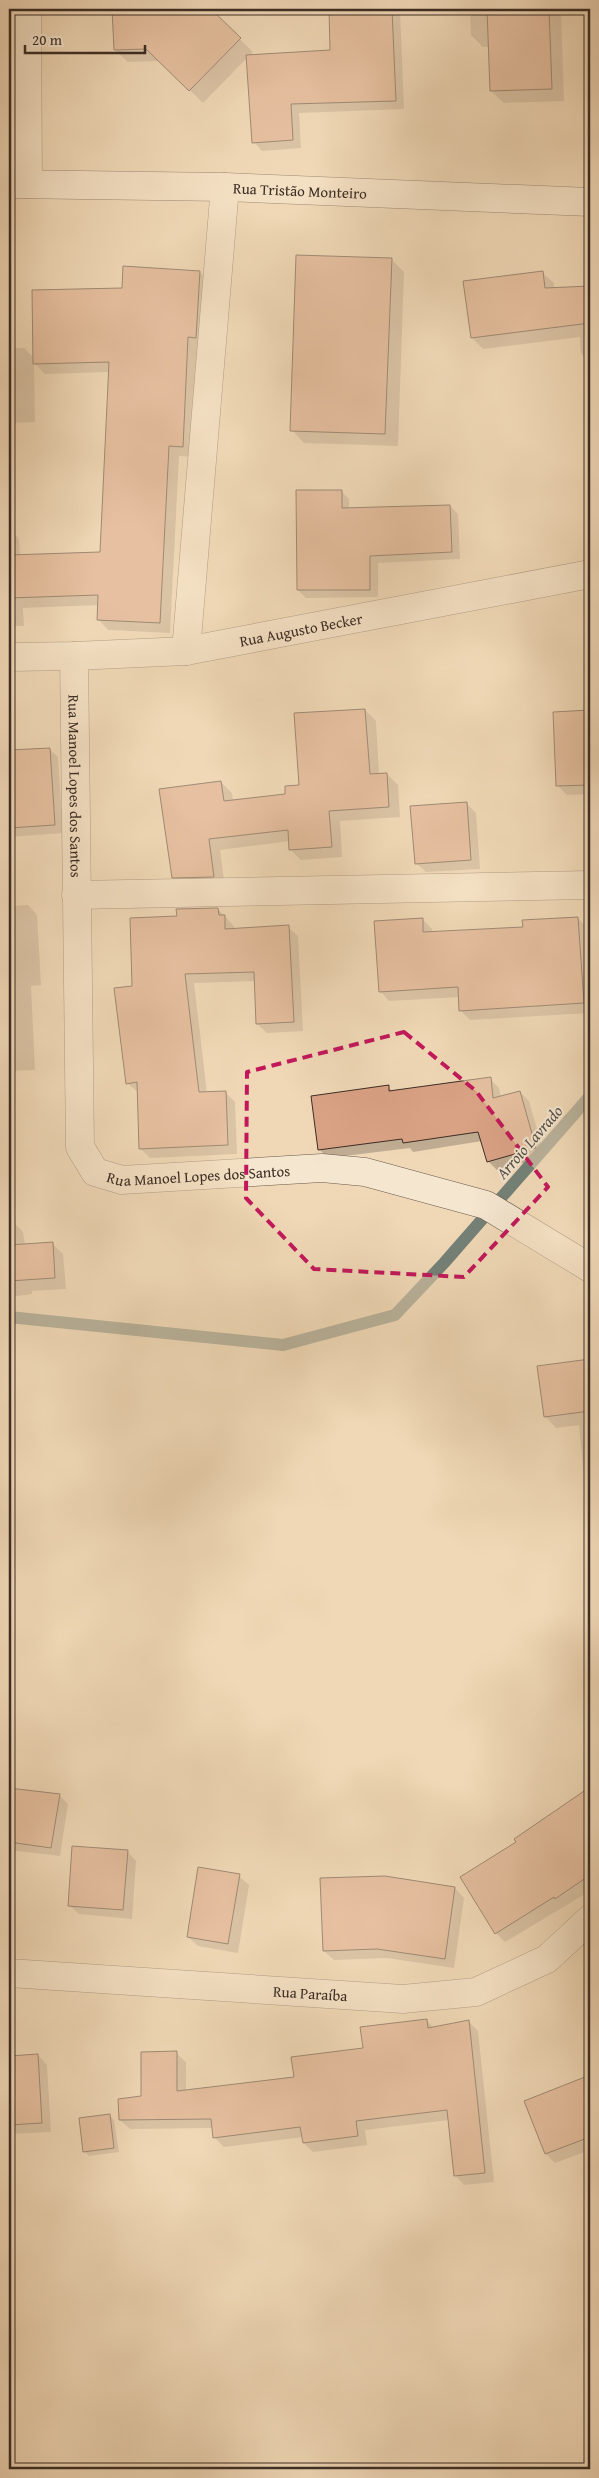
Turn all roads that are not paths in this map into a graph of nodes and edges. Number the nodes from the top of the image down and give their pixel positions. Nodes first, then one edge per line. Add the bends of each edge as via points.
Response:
1 (27, 9) edge
2 (18, 184) edge
3 (225, 186) junction
4 (590, 202) edge
5 (590, 574) edge
6 (186, 651) junction
7 (74, 656) junction
8 (9, 657) edge
9 (590, 885) edge
10 (76, 894) junction
11 (590, 1268) edge
12 (590, 1919) edge
13 (9, 1973) edge

1 - 2 street
2 - 3 street, Rua Tristão Monteiro
3 - 4 street, Rua Tristão Monteiro
3 - 6 street
5 - 6 street, Rua Augusto Becker
6 - 7 street, Rua Augusto Becker
7 - 8 street, Rua Augusto Becker
7 - 10 street, Rua Manoel Lopes dos Santos
9 - 10 street
10 - 11 street, Rua Manoel Lopes dos Santos via 80,1147 95,1172 122,1180 322,1168 365,1172 486,1205
12 - 13 street, Rua Paraíba via 546,1959 476,1992 403,1999

